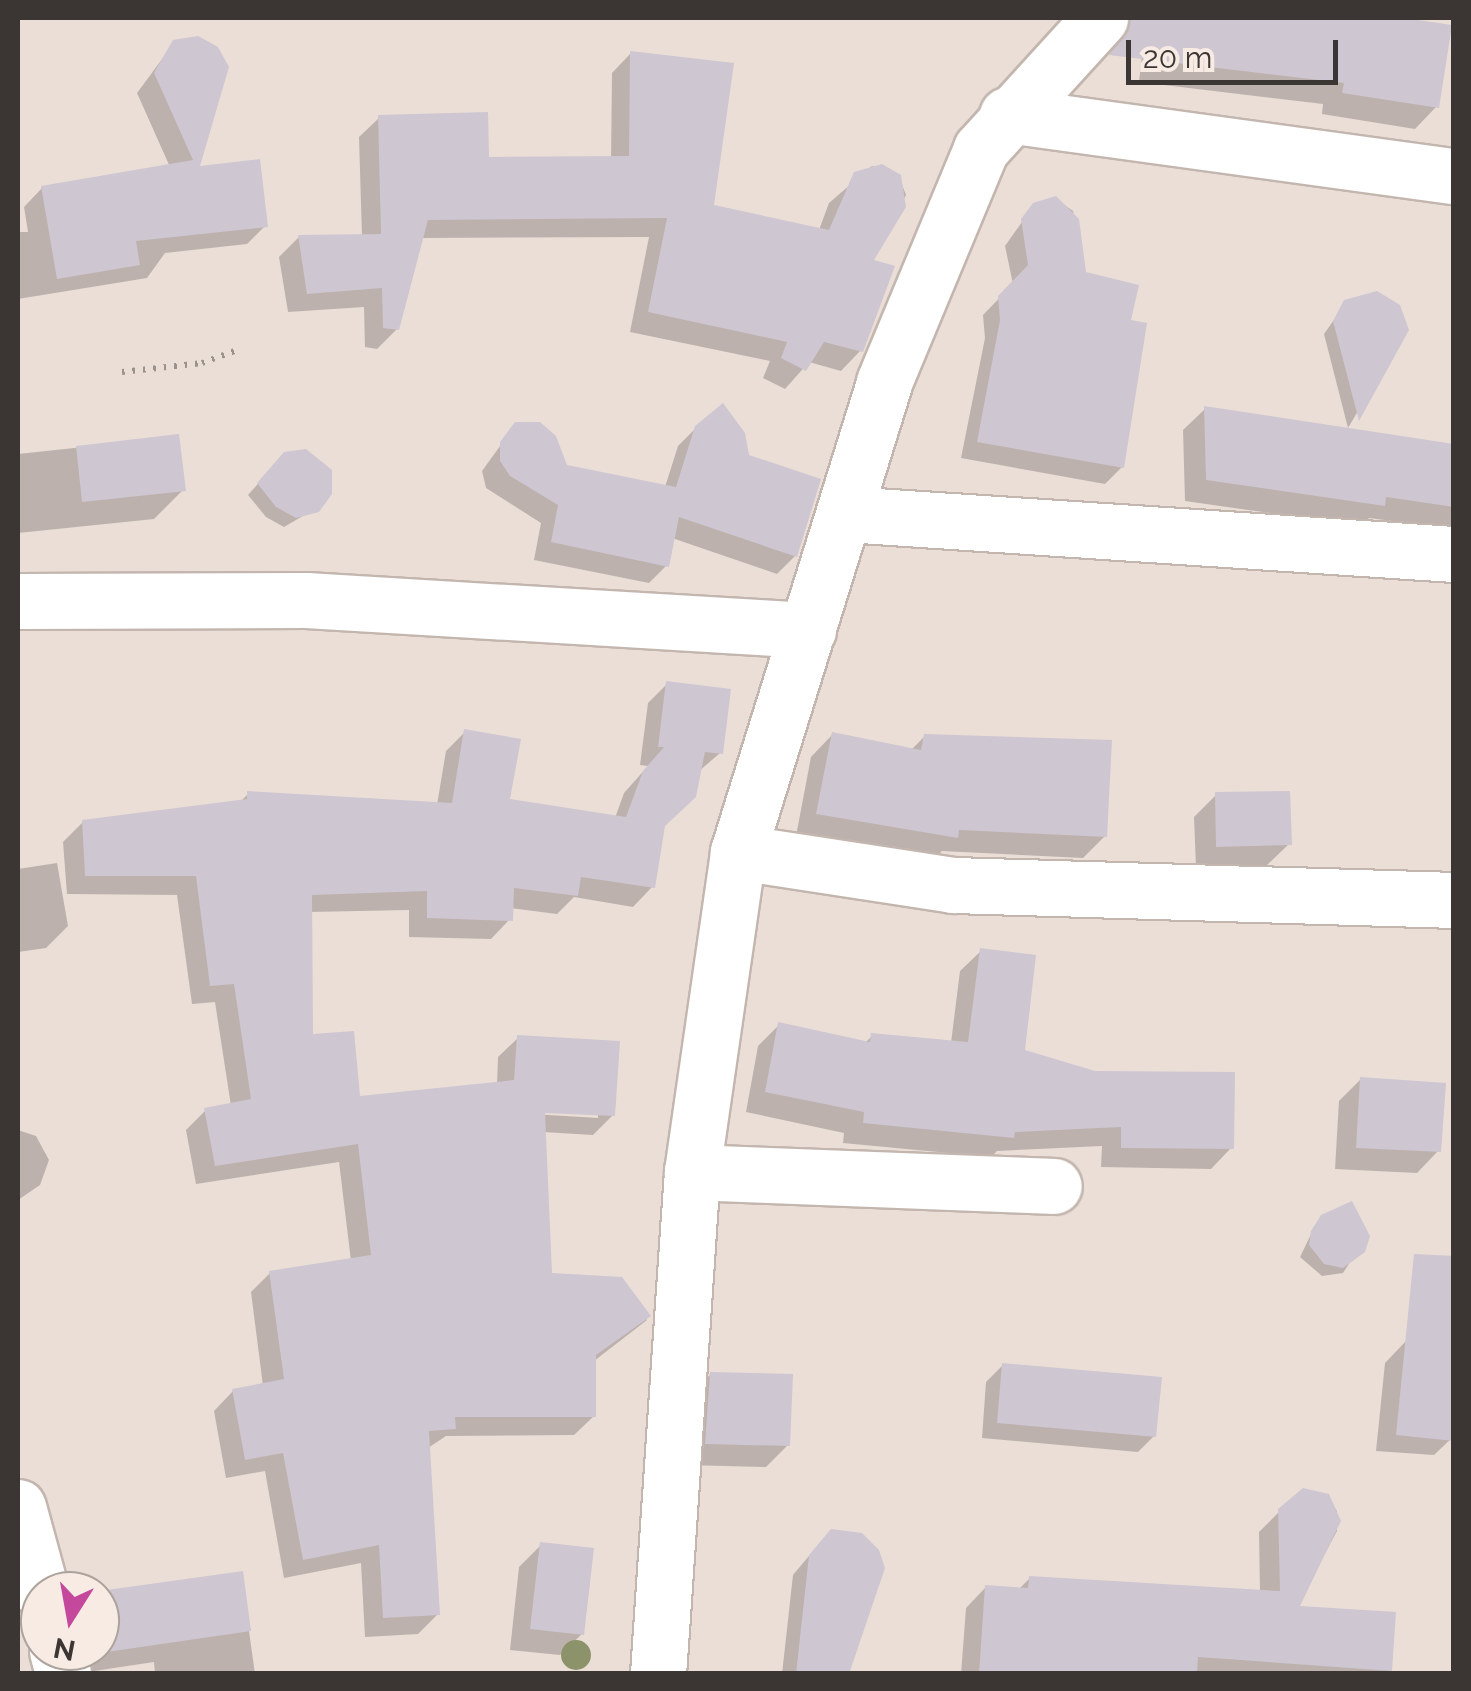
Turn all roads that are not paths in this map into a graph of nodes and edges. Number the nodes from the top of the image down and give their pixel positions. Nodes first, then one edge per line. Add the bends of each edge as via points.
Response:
1 (1100, 18) edge
2 (1007, 115) junction
3 (1454, 176) edge
4 (845, 514) junction
5 (1454, 554) edge
6 (18, 601) edge
7 (808, 630) junction
8 (738, 852) junction
9 (1454, 900) edge
10 (692, 1172) junction
11 (1054, 1186) dead end
12 (18, 1506) edge
13 (36, 1571) edge
14 (658, 1674) edge

1 - 2 street
2 - 3 street
2 - 4 street via 981,148 884,382
4 - 5 street
4 - 7 street
6 - 7 street via 306,600
7 - 8 street
8 - 9 street via 953,885
8 - 10 street
10 - 11 street
10 - 14 street
12 - 13 street

